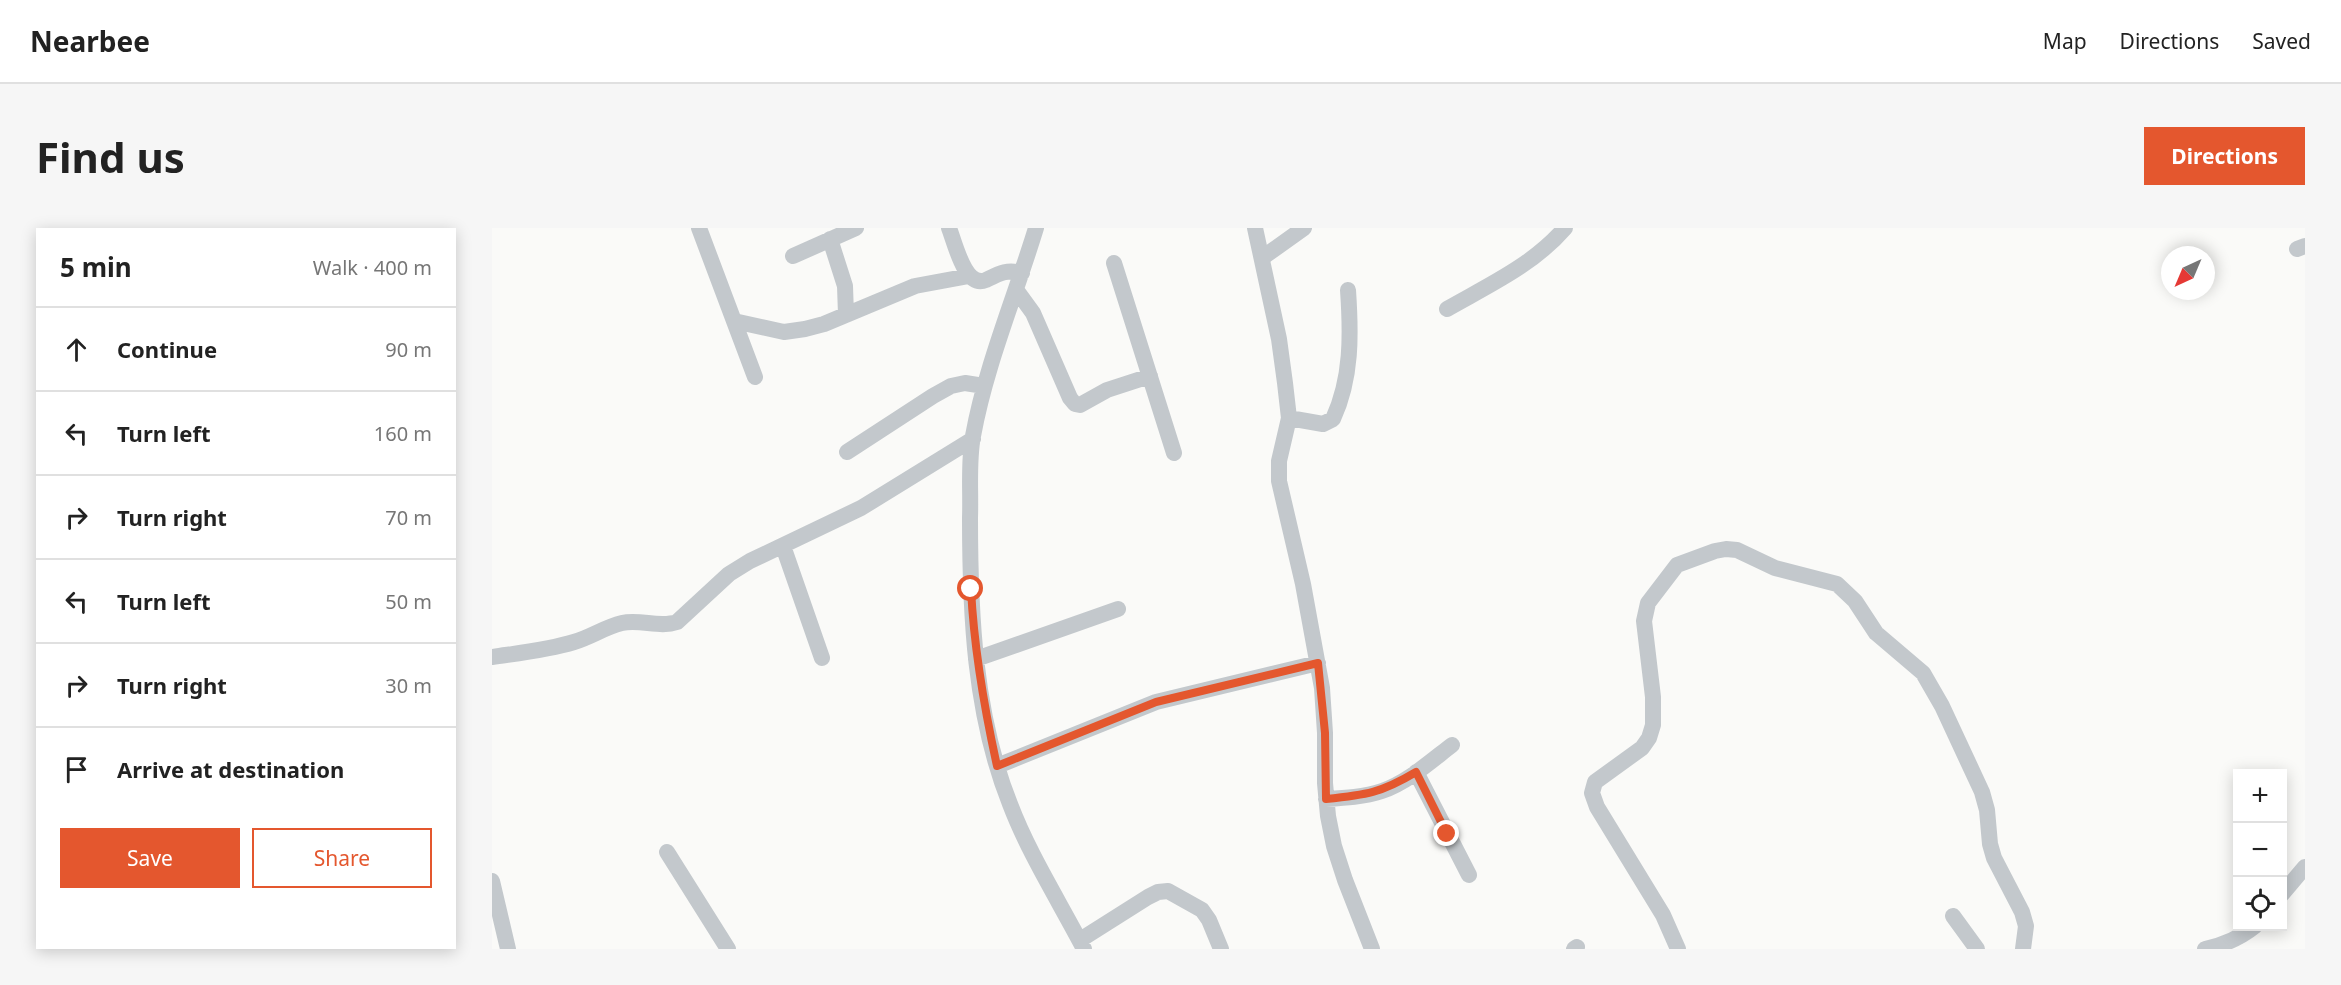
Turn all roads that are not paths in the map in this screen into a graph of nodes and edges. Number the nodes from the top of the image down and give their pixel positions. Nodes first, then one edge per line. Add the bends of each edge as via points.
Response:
1 (699, 228) edge
2 (856, 228) edge
3 (949, 228) edge
4 (1036, 228) edge
5 (1255, 228) edge
6 (1304, 228) edge
7 (1556, 232) edge
8 (830, 239) junction
9 (793, 256) dead end
10 (1262, 258) junction
11 (1114, 263) dead end
12 (1022, 273) junction
13 (969, 276) junction
14 (1348, 290) dead end
15 (1017, 291) junction
16 (1447, 309) dead end
17 (846, 315) junction
18 (734, 321) junction
19 (1150, 376) junction
20 (755, 377) dead end
21 (984, 386) junction
22 (1289, 417) junction
23 (973, 439) junction
24 (848, 452) dead end
25 (1174, 453) dead end
26 (783, 546) junction
27 (1118, 609) dead end
28 (492, 657) edge
29 (822, 658) dead end
30 (976, 659) junction
31 (1318, 663) junction
32 (1452, 745) dead end
33 (997, 766) junction
34 (1416, 772) junction
35 (1326, 799) junction
36 (667, 852) dead end
37 (2305, 867) edge
38 (1468, 875) dead end
39 (492, 881) edge
40 (2287, 889) edge
41 (1953, 916) dead end
42 (2249, 931) edge
43 (502, 945) edge
44 (1082, 945) edge
45 (728, 949) edge
46 (1221, 949) edge
47 (1372, 949) edge
48 (1678, 949) edge
49 (1977, 949) edge
50 (2023, 949) edge
51 (2205, 949) edge

1 - 18 street
2 - 8 street
3 - 13 street
4 - 12 street
5 - 10 street
6 - 10 street
7 - 16 street via 1535,257
8 - 9 street
8 - 17 street via 845,286
10 - 22 street via 1279,339
11 - 19 street
12 - 13 street via 1001,272 983,281
12 - 15 street
13 - 17 street via 915,286
14 - 22 street via 1350,351 1333,419 1323,424
15 - 19 street via 1033,314 1075,404
15 - 21 street
17 - 18 street via 784,332
18 - 20 street
19 - 25 street
21 - 23 street
21 - 24 street via 951,386
22 - 31 street via 1279,461 1279,481
23 - 26 street via 861,508
23 - 30 street via 970,539
26 - 28 street via 729,574 670,625 621,623 574,642
26 - 29 street
27 - 30 street
30 - 33 street
31 - 33 street via 1156,702
31 - 35 street
32 - 34 street
33 - 44 street via 1026,840
34 - 35 street via 1382,791
34 - 38 street
35 - 47 street via 1334,846
36 - 45 street
37 - 40 street
39 - 43 street
41 - 49 street
42 - 51 street
44 - 46 street via 1148,897 1168,891 1202,910
48 - 50 street via 1663,915 1592,793 1595,782 1642,748 1653,725 1644,621 1648,603 1677,565 1726,549 1775,568 1837,584 1855,601 1876,633 1923,673 1982,792 1994,858 2026,926

